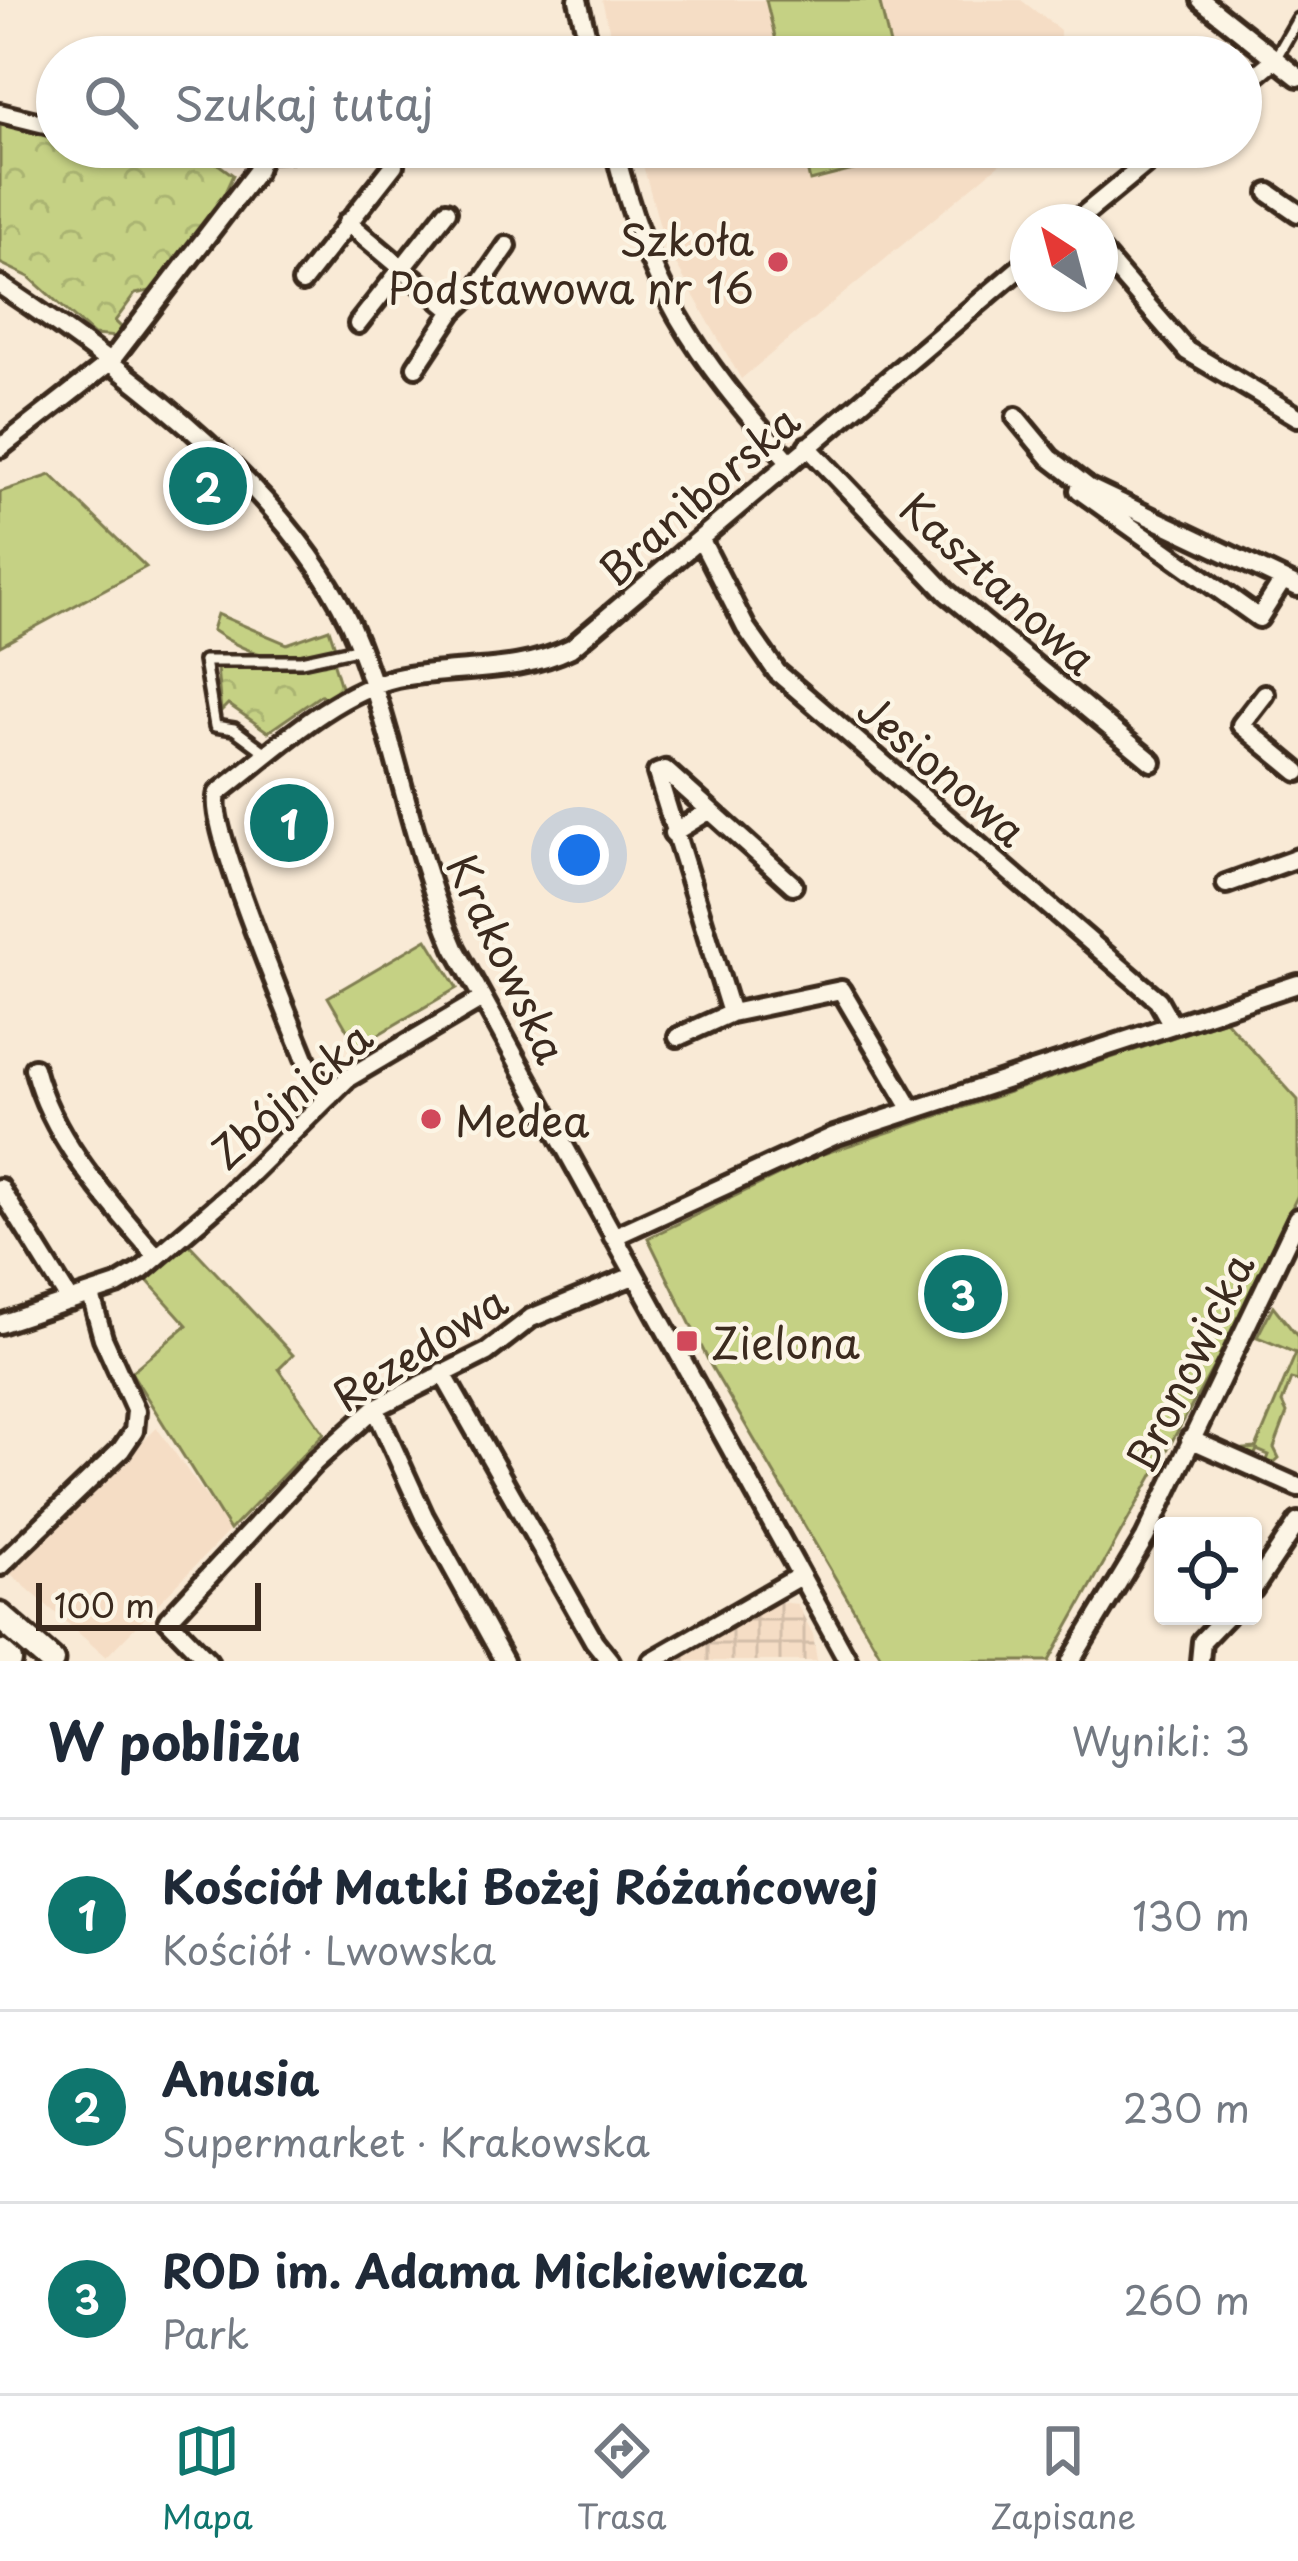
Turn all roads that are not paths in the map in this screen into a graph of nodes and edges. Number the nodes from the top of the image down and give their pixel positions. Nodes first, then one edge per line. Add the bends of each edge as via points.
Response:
1 (578, 0) edge
2 (1201, 0) edge
3 (1298, 19) edge
4 (587, 36) edge
5 (1246, 36) edge
6 (1262, 49) edge
7 (1275, 59) junction
8 (1262, 70) edge
9 (1298, 77) edge
10 (0, 113) edge
11 (36, 122) edge
12 (257, 168) edge
13 (392, 168) edge
14 (620, 168) edge
15 (1141, 168) edge
16 (1269, 193) dead end
17 (1098, 204) edge
18 (447, 211) dead end
19 (1298, 212) edge
20 (347, 222) junction
21 (507, 245) dead end
22 (401, 268) junction
23 (1118, 272) edge
24 (1010, 276) edge
25 (302, 282) dead end
26 (0, 285) edge
27 (453, 311) junction
28 (358, 324) dead end
29 (110, 362) junction
30 (416, 367) dead end
31 (1016, 417) dead end
32 (1298, 417) edge
33 (807, 446) junction
34 (0, 448) edge
35 (1050, 458) junction
36 (789, 461) junction
37 (1151, 518) junction
38 (1140, 536) junction
39 (701, 540) junction
40 (1291, 583) edge
41 (361, 648) junction
42 (371, 686) junction
43 (1265, 694) dead end
44 (270, 756) junction
45 (1153, 762) dead end
46 (1298, 772) edge
47 (709, 811) junction
48 (673, 833) junction
49 (1298, 858) edge
50 (1226, 884) dead end
51 (794, 885) dead end
52 (1298, 984) edge
53 (481, 1000) junction
54 (731, 1013) junction
55 (1172, 1024) junction
56 (679, 1036) dead end
57 (34, 1068) dead end
58 (330, 1096) junction
59 (912, 1110) junction
60 (0, 1188) edge
61 (1298, 1217) edge
62 (613, 1238) junction
63 (152, 1250) junction
64 (1290, 1250) edge
65 (634, 1276) junction
66 (91, 1294) junction
67 (70, 1300) junction
68 (0, 1324) edge
69 (442, 1372) junction
70 (375, 1408) junction
71 (1190, 1439) junction
72 (1298, 1487) edge
73 (1298, 1522) edge
74 (0, 1566) edge
75 (800, 1576) junction
76 (1262, 1576) edge
77 (0, 1616) edge
78 (822, 1616) junction
79 (1217, 1625) edge
80 (0, 1652) edge
81 (10, 1661) edge
82 (52, 1661) edge
83 (208, 1661) edge
84 (504, 1661) edge
85 (610, 1661) edge
86 (652, 1661) edge
87 (838, 1661) edge
88 (848, 1661) edge
89 (1071, 1661) edge
90 (1200, 1661) edge

1 - 4 street
2 - 5 street
3 - 7 lane
6 - 7 street
7 - 8 street
7 - 9 street
10 - 11 street
12 - 29 street
13 - 20 street
14 - 36 street via 641,245 674,317
15 - 17 street
16 - 19 street
18 - 22 street
20 - 22 street
20 - 25 street
21 - 27 street
22 - 27 street
22 - 28 street
23 - 32 street via 1187,351
24 - 33 street, Braniborska
26 - 29 street, Krakowska
27 - 30 street
29 - 34 street
29 - 41 street, Krakowska via 279,520 316,565
31 - 35 street
33 - 36 street, Braniborska
33 - 45 street, Kasztanowa via 946,593
35 - 37 street via 1088,488
35 - 38 street via 1088,499
36 - 39 street, Braniborska
37 - 38 street
37 - 40 street
38 - 40 street via 1258,618
39 - 42 street, Braniborska via 551,658
39 - 55 street, Jesionowa via 754,643 787,682 1158,1000
41 - 42 street, Krakowska
41 - 44 lane via 301,661 204,661 215,726 234,729
42 - 44 street
42 - 53 street, Krakowska via 430,887
43 - 46 street via 1241,725
44 - 58 street via 218,794 214,815 309,1068
47 - 48 street
47 - 48 street via 660,771 656,783
47 - 51 street
48 - 54 street
49 - 50 street
52 - 55 street
53 - 58 street, Zbójnicka via 367,1064
53 - 62 street, Krakowska
54 - 56 street
54 - 59 street via 841,990
55 - 59 street
57 - 63 street via 72,1153
58 - 63 street, Zbójnicka
59 - 62 street via 783,1155
60 - 67 street
61 - 64 street, Bronowicka
62 - 65 street, Krakowska
63 - 66 street, Zbójnicka via 130,1278
64 - 71 street, Bronowicka
65 - 69 street, Rezedowa via 531,1318
65 - 75 street, Krakowska
66 - 67 street, Zbójnicka
66 - 74 street via 134,1403 134,1431
67 - 68 street, Zbójnicka
69 - 70 street, Rezedowa
69 - 85 street
70 - 83 street, Rezedowa via 168,1620
70 - 84 street
71 - 72 street
71 - 89 street, Bronowicka via 1144,1538
73 - 76 street
75 - 78 street, Krakowska
75 - 86 street
77 - 82 main road
78 - 87 street, Krakowska
78 - 88 street, Krakowska
79 - 90 street via 1202,1641
80 - 81 main road

